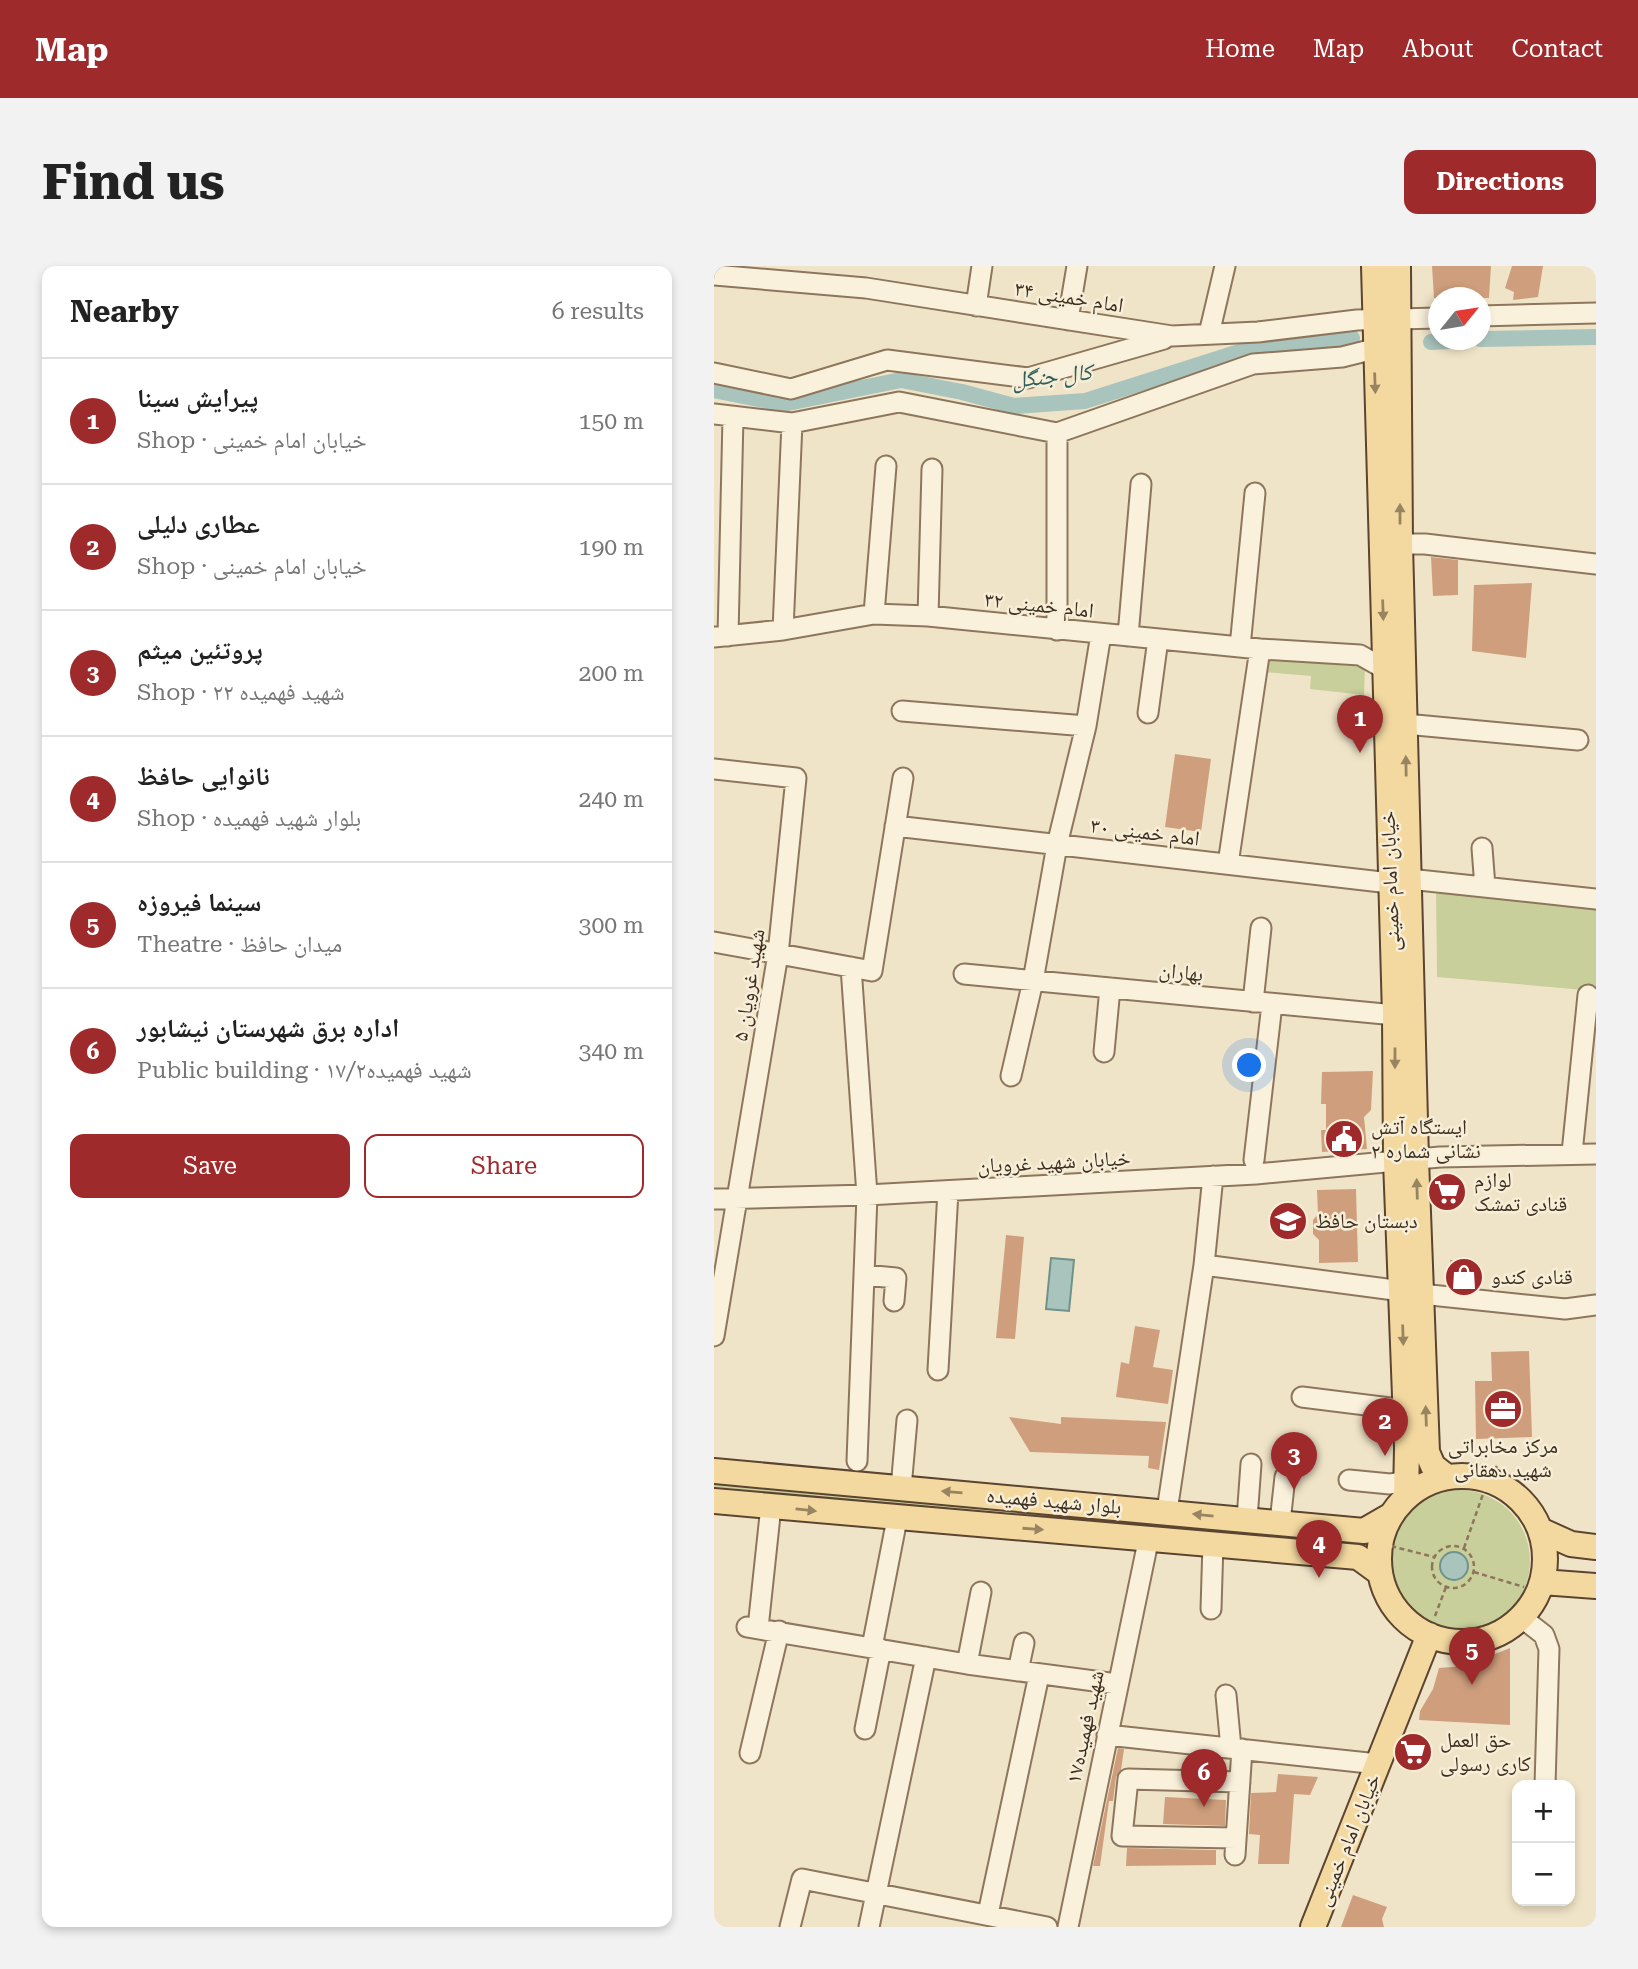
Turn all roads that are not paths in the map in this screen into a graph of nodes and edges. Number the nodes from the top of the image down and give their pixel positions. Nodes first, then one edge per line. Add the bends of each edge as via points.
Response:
1 (982, 266) edge
2 (1077, 266) edge
3 (1225, 266) edge
4 (1374, 266) edge
5 (1398, 266) edge
6 (736, 271) edge
7 (714, 275) edge
8 (976, 306) junction
9 (1596, 313) edge
10 (1491, 316) edge
11 (1428, 318) edge
12 (1388, 319) junction
13 (1068, 320) junction
14 (1209, 334) junction
15 (1172, 337) junction
16 (1374, 348) junction
17 (714, 373) edge
18 (723, 416) edge
19 (792, 423) junction
20 (1057, 433) junction
21 (886, 466) dead end
22 (932, 469) dead end
23 (1141, 484) dead end
24 (1255, 493) dead end
25 (1401, 544) junction
26 (1596, 564) edge
27 (874, 614) junction
28 (928, 616) junction
29 (783, 630) junction
30 (1057, 630) junction
31 (1101, 634) junction
32 (721, 636) edge
33 (1128, 636) junction
34 (1158, 639) junction
35 (1384, 641) junction
36 (1250, 648) junction
37 (1360, 655) junction
38 (1385, 670) junction
39 (902, 711) dead end
40 (1148, 713) dead end
41 (1405, 724) junction
42 (1086, 726) junction
43 (1578, 740) dead end
44 (714, 769) edge
45 (903, 778) dead end
46 (895, 826) junction
47 (1057, 845) junction
48 (1482, 848) dead end
49 (1228, 864) junction
50 (1399, 881) junction
51 (1485, 887) junction
52 (1596, 899) edge
53 (1261, 928) dead end
54 (714, 942) edge
55 (778, 954) junction
56 (850, 967) junction
57 (964, 974) dead end
58 (1033, 981) junction
59 (1111, 988) junction
60 (1588, 995) dead end
61 (1262, 1003) junction
62 (1395, 1014) junction
63 (1104, 1052) dead end
64 (1011, 1076) dead end
65 (1572, 1153) junction
66 (1596, 1154) edge
67 (1254, 1160) dead end
68 (1406, 1160) junction
69 (1213, 1176) junction
70 (948, 1191) junction
71 (867, 1195) junction
72 (737, 1198) junction
73 (714, 1199) edge
74 (1204, 1265) junction
75 (864, 1275) junction
76 (1411, 1292) junction
77 (894, 1301) dead end
78 (717, 1305) edge
79 (1596, 1305) edge
80 (714, 1336) edge
81 (938, 1370) dead end
82 (1303, 1397) dead end
83 (1406, 1410) junction
84 (908, 1420) dead end
85 (857, 1461) dead end
86 (1251, 1464) dead end
87 (714, 1471) edge
88 (1447, 1476) junction
89 (1285, 1477) dead end
90 (1349, 1480) dead end
91 (901, 1488) junction
92 (1406, 1489) junction
93 (714, 1501) edge
94 (771, 1506) junction
95 (1167, 1511) junction
96 (1390, 1517) junction
97 (897, 1519) junction
98 (1247, 1519) junction
99 (1280, 1522) junction
100 (1540, 1530) junction
101 (1149, 1537) junction
102 (1213, 1543) junction
103 (1596, 1547) edge
104 (1380, 1573) junction
105 (1540, 1587) junction
106 (1596, 1587) edge
107 (981, 1592) dead end
108 (1211, 1609) dead end
109 (1521, 1618) junction
110 (779, 1631) junction
111 (1429, 1635) junction
112 (1024, 1643) dead end
113 (877, 1648) junction
114 (926, 1657) junction
115 (967, 1664) junction
116 (1018, 1671) junction
117 (1039, 1675) junction
118 (1117, 1684) junction
119 (1226, 1695) dead end
120 (865, 1729) dead end
121 (1107, 1735) junction
122 (1236, 1749) junction
123 (750, 1753) dead end
124 (1378, 1764) junction
125 (1545, 1780) edge
126 (1240, 1782) junction
127 (876, 1896) junction
128 (989, 1913) junction
129 (790, 1927) edge
130 (869, 1927) edge
131 (1047, 1927) edge
132 (1069, 1927) edge
133 (1313, 1927) edge

1 - 8 street
2 - 13 street
3 - 14 street
4 - 12 main road, خیابان امام خمینی
5 - 12 main road, خیابان امام خمینی
6 - 7 street, امام خمینی ۳۴
6 - 8 street, امام خمینی ۳۴
8 - 13 street, امام خمینی ۳۴
9 - 10 street
11 - 12 street, امام خمینی ۳۴
12 - 14 street, امام خمینی ۳۴
12 - 16 main road, خیابان امام خمینی
25 -> 12 main road, خیابان امام خمینی
13 - 15 street, امام خمینی ۳۴
14 - 15 street, امام خمینی ۳۴
15 - 17 street via 1028,378 887,359 791,389
16 - 20 street via 1253,365
16 -> 35 main road, خیابان امام خمینی
18 - 19 street
18 - 32 street
19 - 20 street via 899,402
19 - 29 street
20 - 30 street
21 - 27 street
22 - 28 street
23 - 33 street
24 - 36 street
25 - 26 street
25 - 41 main road, خیابان امام خمینی
27 - 28 street, امام خمینی ۳۲
27 - 29 street, امام خمینی ۳۲
28 - 30 street, امام خمینی ۳۲
29 - 32 street, امام خمینی ۳۲
30 - 31 street, امام خمینی ۳۲
31 - 33 street, امام خمینی ۳۲
31 - 42 street
33 - 34 street, امام خمینی ۳۲
34 - 36 street, امام خمینی ۳۲
34 - 40 street
35 - 37 street
35 - 38 main road, خیابان امام خمینی
36 - 37 street, امام خمینی ۳۲
36 - 49 street via 1244,758
37 - 38 street
38 - 50 main road, خیابان امام خمینی
39 - 42 street
41 - 43 street
50 -> 41 main road, خیابان امام خمینی
42 - 47 street
44 - 55 street, شهید غرویان ۵ via 796,778
45 - 46 street
46 - 47 street, امام خمینی ۳۰
46 - 56 street via 872,971
47 - 49 street, امام خمینی ۳۰
47 - 58 street
48 - 51 street
49 - 50 street, امام خمینی ۳۰
50 - 51 street, امام خمینی ۳۰
50 - 62 main road, خیابان امام خمینی
50 - 68 main road, خیابان امام خمینی
51 - 52 street, امام خمینی ۳۰
53 - 61 street
54 - 55 street
55 - 56 street
55 - 72 street, شهید غرویان ۵
56 - 71 street
57 - 58 street, بهاران
58 - 59 street, بهاران
58 - 64 street
59 - 61 street, بهاران
59 - 63 street
60 - 65 street
61 - 62 street, بهاران
61 - 67 street via 1265,1078
62 -> 68 main road, خیابان امام خمینی
65 - 66 street, خیابان شهید غرویان
65 - 68 street, خیابان شهید غرویان
68 - 69 street, خیابان شهید غرویان
68 - 76 main road, خیابان امام خمینی
69 - 70 street, خیابان شهید غرویان
69 - 74 street
70 - 71 street, خیابان شهید غرویان
70 - 81 street
71 - 72 street, خیابان شهید غرویان
71 - 75 street
72 - 73 street, خیابان شهید غرویان
72 - 78 street, شهید غرویان ۵
74 - 76 street
74 - 95 street
75 - 77 street via 896,1278
75 - 85 street
76 - 79 street via 1565,1309
76 -> 83 main road, خیابان امام خمینی
88 -> 76 main road, خیابان امام خمینی via 1433,1466 1427,1452
78 - 80 street, شهید غرویان ۵
82 - 83 street
83 - 92 main road, خیابان امام خمینی
84 - 91 street
86 - 98 street
87 - 91 main road, بلوار شهید فهمیده
88 - 92 main road
88 - 100 main road via 1493,1473 1529,1509
89 - 99 street
90 - 92 street
95 -> 91 main road, بلوار شهید فهمیده
92 - 96 main road
93 - 94 main road, بلوار شهید فهمیده
94 -> 97 main road, بلوار شهید فهمیده
94 - 110 street via 753,1628
98 -> 95 main road, بلوار شهید فهمیده
96 - 99 main road, بلوار شهید فهمیده via 1364,1531
96 - 104 main road via 1380,1543
97 -> 101 main road, بلوار شهید فهمیده
97 - 113 street
98 - 99 main road, بلوار شهید فهمیده
100 - 103 main road via 1571,1544
100 - 105 main road via 1545,1556
101 - 102 main road, بلوار شهید فهمیده
101 - 118 street, شهید فهمیده۱۷
102 - 104 main road, بلوار شهید فهمیده via 1358,1557
102 - 108 street
104 - 111 main road via 1389,1599 1406,1620
105 - 106 main road
105 - 109 main road
107 - 115 street
109 - 111 main road via 1481,1640 1454,1642
109 - 125 street via 1544,1635 1549,1649
110 - 113 street
110 - 123 street
111 - 124 main road, خیابان امام خمینی
112 - 116 street
113 - 114 street
113 - 120 street
114 - 115 street
114 - 127 street
115 - 116 street
116 - 117 street
117 - 118 street
117 - 128 street
118 - 121 street, شهید فهمیده۱۷
119 - 122 street
121 - 122 street
121 - 132 street, شهید فهمیده۱۷
122 - 124 street
122 - 126 street
124 - 133 main road, خیابان امام خمینی
126 - 126 street via 1236,1846 1122,1836 1128,1779
127 - 128 street
127 - 129 street via 802,1879
127 - 130 street
128 - 131 street

